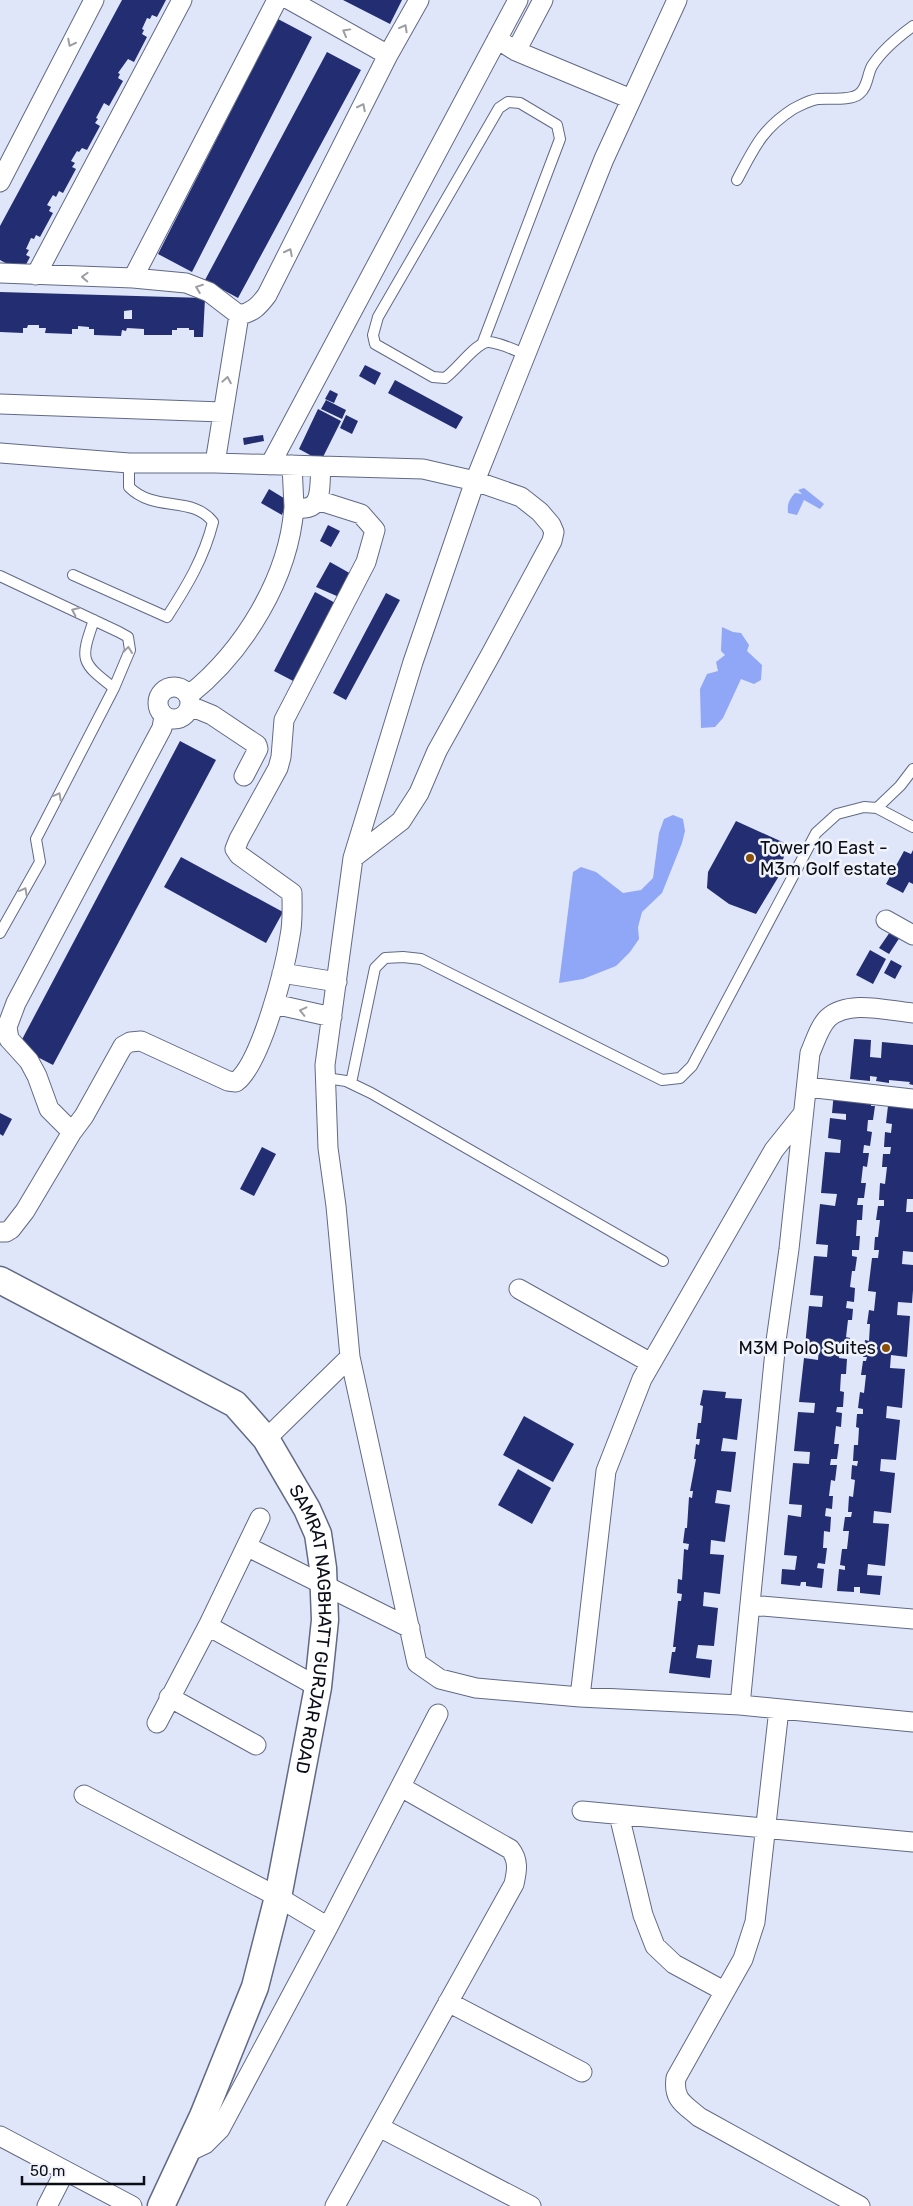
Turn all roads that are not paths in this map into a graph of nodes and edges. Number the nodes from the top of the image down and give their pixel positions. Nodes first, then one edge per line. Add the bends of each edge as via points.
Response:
1 (94, 0) edge
2 (182, 0) edge
3 (277, 0) edge
4 (290, 0) edge
5 (419, 0) edge
6 (518, 0) edge
7 (543, 0) edge
8 (676, 0) edge
9 (913, 26) edge
10 (496, 39) junction
11 (516, 51) junction
12 (388, 55) junction
13 (631, 100) junction
14 (737, 180) dead end
15 (0, 182) edge
16 (0, 273) edge
17 (36, 275) junction
18 (134, 278) junction
19 (239, 315) junction
20 (483, 342) junction
21 (526, 354) junction
22 (0, 404) edge
23 (222, 412) junction
24 (0, 453) edge
25 (129, 463) junction
26 (215, 463) junction
27 (270, 465) junction
28 (292, 465) junction
29 (321, 466) junction
30 (475, 481) junction
31 (317, 500) junction
32 (294, 507) junction
33 (73, 575) dead end
34 (0, 576) edge
35 (94, 620) junction
36 (114, 688) junction
37 (190, 701) junction
38 (164, 716) junction
39 (913, 768) edge
40 (244, 776) dead end
41 (878, 808) junction
42 (913, 828) edge
43 (353, 858) junction
44 (886, 920) dead end
45 (0, 934) edge
46 (913, 935) edge
47 (282, 972) junction
48 (337, 982) junction
49 (274, 1004) junction
50 (913, 1014) edge
51 (332, 1018) junction
52 (326, 1078) junction
53 (351, 1083) junction
54 (806, 1087) junction
55 (913, 1099) edge
56 (802, 1115) junction
57 (72, 1132) junction
58 (0, 1232) edge
59 (664, 1261) dead end
60 (0, 1280) edge
61 (519, 1289) dead end
62 (350, 1357) junction
63 (650, 1363) junction
64 (266, 1439) junction
65 (260, 1518) dead end
66 (248, 1547) junction
67 (324, 1587) junction
68 (750, 1605) junction
69 (913, 1619) edge
70 (208, 1626) junction
71 (410, 1628) junction
72 (318, 1687) junction
73 (170, 1697) junction
74 (580, 1697) junction
75 (740, 1705) junction
76 (779, 1709) junction
77 (438, 1714) dead end
78 (913, 1722) edge
79 (157, 1723) dead end
80 (256, 1745) dead end
81 (401, 1787) junction
82 (84, 1796) dead end
83 (582, 1811) dead end
84 (619, 1815) junction
85 (765, 1828) junction
86 (913, 1842) edge
87 (278, 1897) junction
88 (328, 1927) junction
89 (724, 1991) junction
90 (448, 2002) junction
91 (582, 2072) dead end
92 (379, 2127) junction
93 (0, 2136) edge
94 (186, 2153) junction
95 (65, 2170) junction
96 (47, 2206) edge
97 (132, 2206) edge
98 (161, 2206) edge
99 (335, 2206) edge
100 (531, 2206) edge
101 (860, 2206) edge

1 -> 15 street
2 - 17 street
3 - 18 street
12 -> 4 street
12 -> 5 street
6 - 10 street
7 - 11 street
8 - 13 street
9 - 14 lane via 883,52 859,94 849,98 814,100 775,120 760,138
10 - 11 street
10 - 27 street
11 - 13 street
19 -> 12 street via 258,307 268,295
13 - 21 street
16 - 17 street
18 -> 17 street
19 -> 18 street via 209,292 186,283
23 -> 19 street
20 - 20 lane via 445,378 432,377 375,344 373,335 378,317 499,108 508,102 520,103 556,125 560,140
20 - 21 lane
21 - 30 street
22 - 23 street
23 - 26 street
24 - 25 street
25 - 26 street
25 - 33 lane via 129,487 138,497 161,504 190,506 206,514 213,522 207,547 167,617
26 - 27 street
27 - 28 street
28 - 29 street
28 - 32 street
29 - 30 street via 423,469
29 - 31 street
30 - 43 street via 413,662
30 - 43 street via 528,502 551,524 554,532 552,542 437,751 419,793 400,821
31 - 32 street via 306,510
31 - 47 street via 361,514 375,530 366,562 284,720 278,768 235,849 292,893 291,935
32 - 37 street via 293,529 282,566 245,637
35 -> 34 lane
35 - 36 lane via 85,645 84,660 91,671
36 -> 35 lane via 130,650 128,637
45 -> 36 lane via 40,862 36,839
37 - 38 street via 188,711 180,718
37 - 38 street via 186,691 176,686 166,688 158,702
37 - 40 street via 257,745 258,750
38 - 57 street via 162,728 16,1003 7,1027 9,1039 37,1076 49,1109
39 - 41 lane
41 - 42 lane
41 - 53 lane via 864,807 837,814 816,833 692,1066 680,1078 662,1080 422,958 403,957 385,958 376,968
43 - 48 street
44 - 46 street
47 - 48 street
47 - 49 street
48 - 51 street
51 -> 49 street
49 - 57 street via 262,1042 236,1082 141,1041 130,1042 123,1046
50 - 54 street via 862,1007 829,1018 810,1054
51 - 52 street
52 - 53 lane
52 - 62 street via 328,1148
53 - 59 lane
54 - 55 street
54 - 56 street
56 - 63 street via 774,1150
56 - 68 street
57 - 58 street via 24,1211 11,1229
60 - 64 street, SAMRAT NAGBHATT GURJAR ROAD via 235,1404
61 - 63 street
62 - 64 street
62 - 71 street
63 - 74 street via 606,1471
64 - 67 street, SAMRAT NAGBHATT GURJAR ROAD via 307,1508 318,1534
65 - 66 street
66 - 67 street
66 - 70 street
67 - 71 street
67 - 72 street, SAMRAT NAGBHATT GURJAR ROAD via 325,1620
68 - 69 street
68 - 75 street
70 - 72 street
70 - 73 street
71 - 74 street via 417,1663 440,1679 476,1688
72 - 87 street, SAMRAT NAGBHATT GURJAR ROAD
73 - 79 street
73 - 80 street
74 - 75 street
75 - 76 street
76 - 78 street
76 - 85 street
77 - 81 street
81 - 88 street
81 - 90 street via 510,1849 515,1855 514,1884
82 - 87 street
83 - 84 street
84 - 85 street
84 - 89 street via 643,1915 655,1946 674,1964
85 - 86 street
85 - 89 street via 754,1922 742,1959
87 - 88 street
87 - 94 street, SAMRAT NAGBHATT GURJAR ROAD via 255,1987
88 - 94 street via 220,2129 205,2144
89 - 101 street via 676,2078 674,2090 678,2100 700,2117
90 - 91 street
90 - 92 street
92 - 99 street
92 - 100 street
93 - 95 street
94 - 98 street, SAMRAT NAGBHATT GURJAR ROAD
95 - 96 street
95 - 97 street

